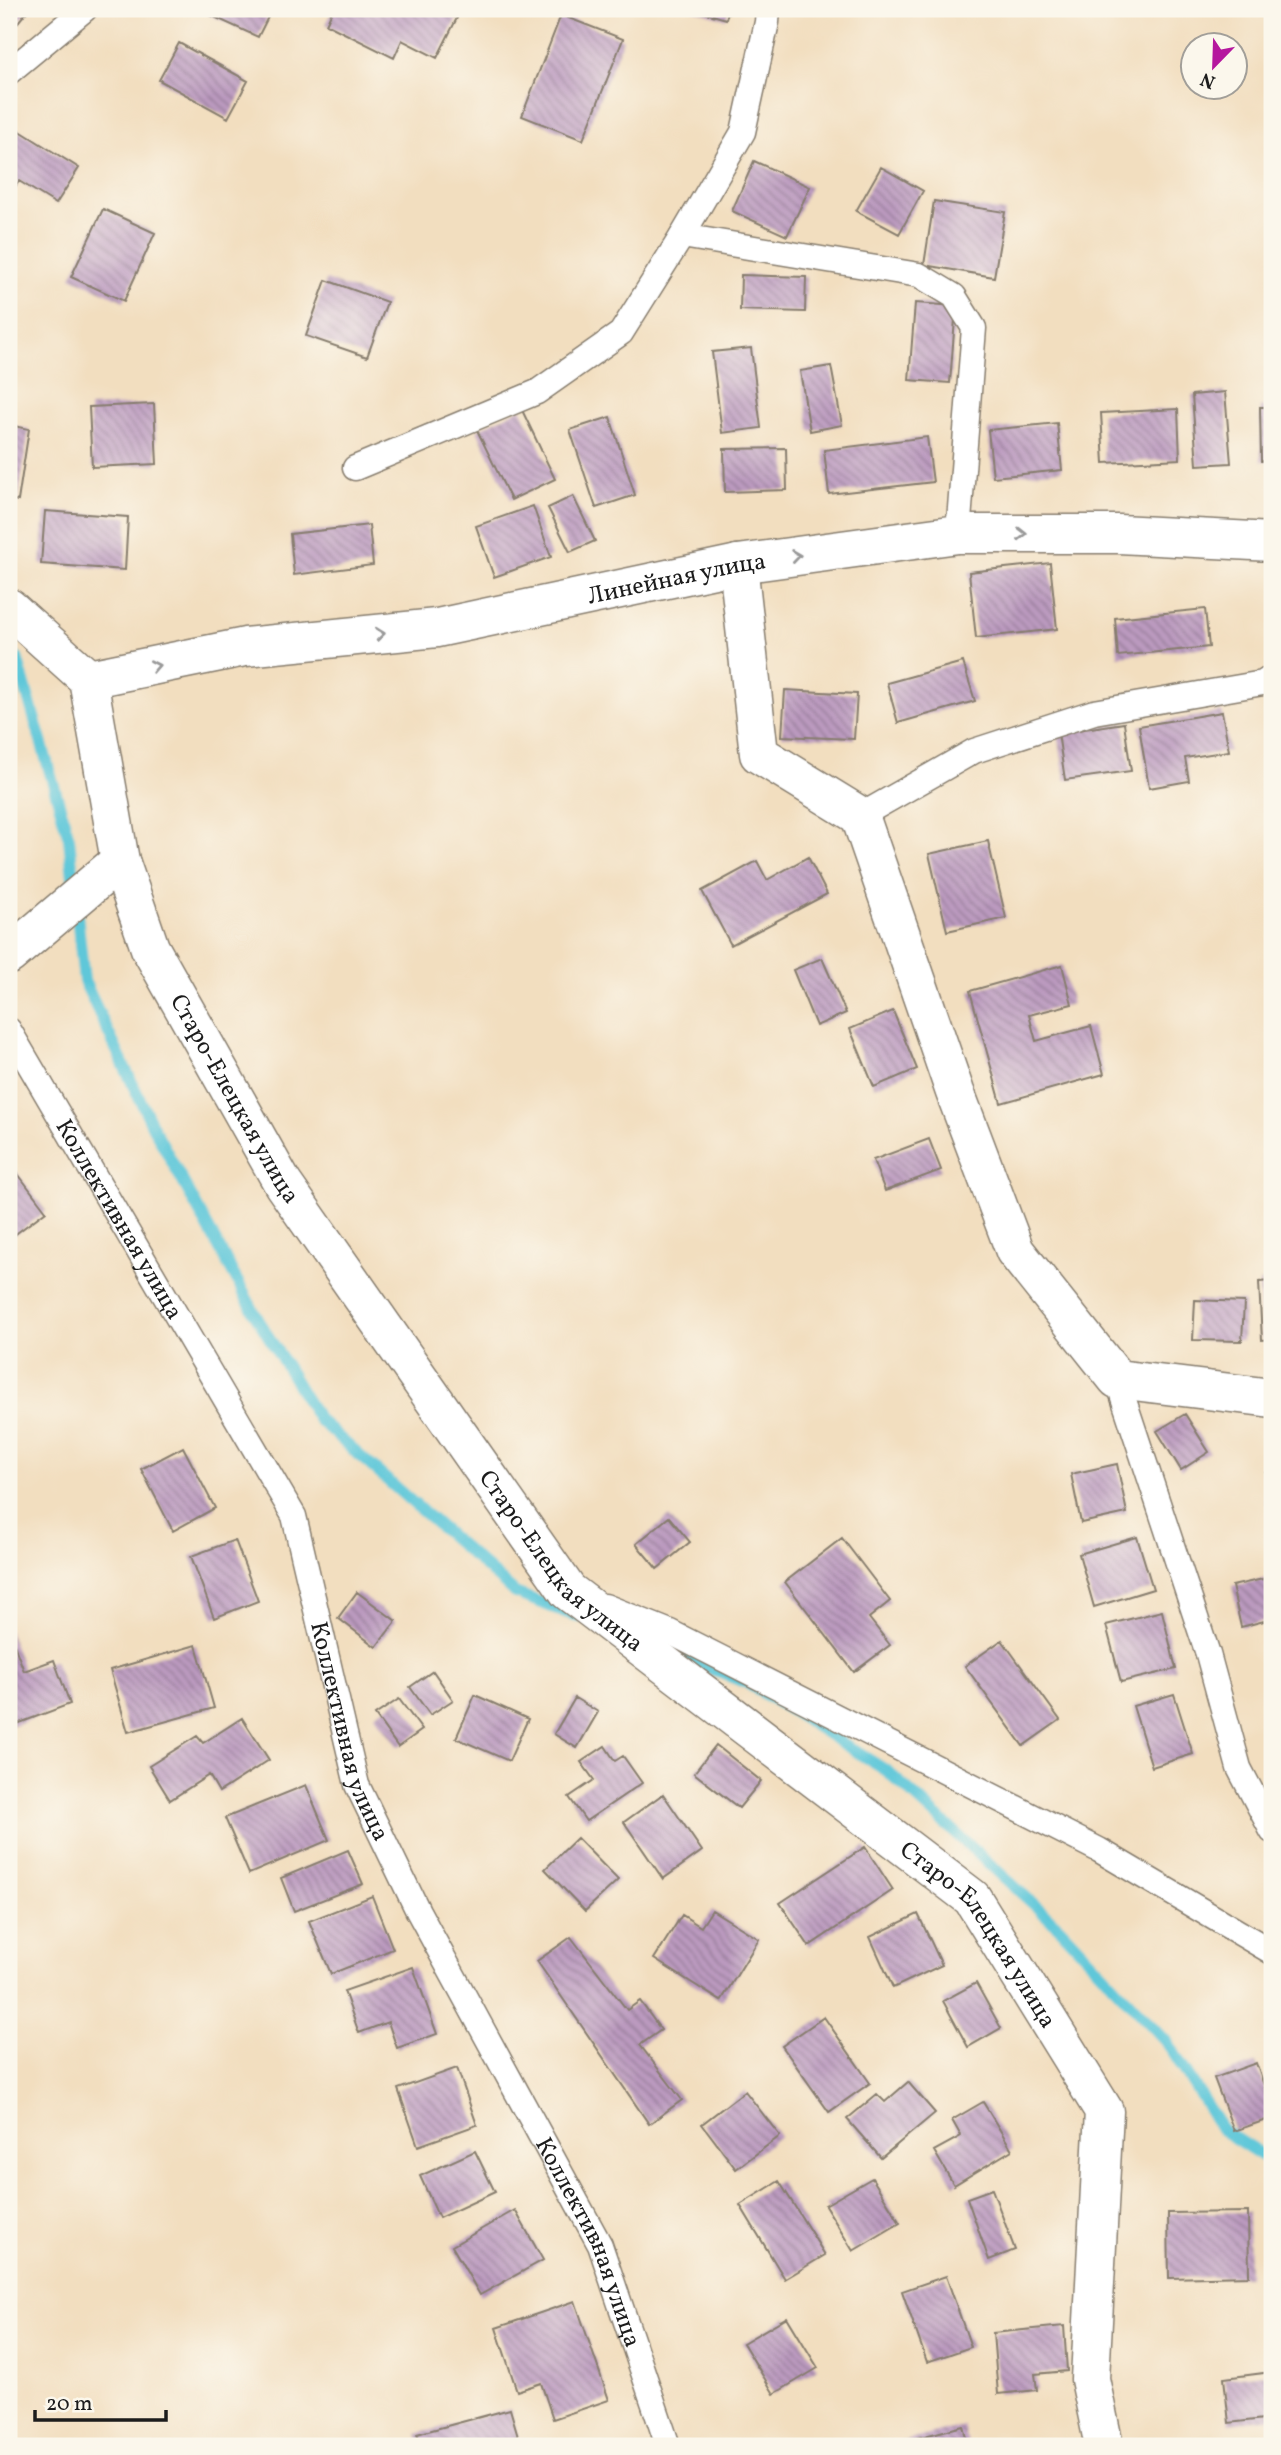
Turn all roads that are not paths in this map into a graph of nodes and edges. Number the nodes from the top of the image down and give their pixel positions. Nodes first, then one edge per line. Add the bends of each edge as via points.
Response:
1 (85, 9) edge
2 (768, 9) edge
3 (9, 72) edge
4 (682, 236) junction
5 (355, 468) dead end
6 (958, 534) junction
7 (1272, 542) edge
8 (738, 564) junction
9 (9, 608) edge
10 (1272, 677) edge
11 (88, 679) junction
12 (860, 816) junction
13 (120, 861) junction
14 (9, 955) edge
15 (9, 1030) edge
16 (1117, 1379) junction
17 (1272, 1398) edge
18 (568, 1591) junction
19 (1272, 1831) edge
20 (1272, 1952) edge
21 (668, 2446) edge
22 (1104, 2446) edge

1 - 3 lane
2 - 4 lane via 743,132
4 - 5 lane via 621,333 537,392
4 - 6 lane via 919,275 954,296 974,328
6 -> 7 street, Линейная улица via 1119,534
8 -> 6 street, Линейная улица
11 -> 8 street, Линейная улица via 245,647 437,628
8 - 12 street via 759,754
9 - 11 street
10 - 12 lane via 1263,684 1094,712 974,751
11 - 13 street, Старо-Елецкая улица
12 - 16 street via 1015,1251
13 - 14 street
13 - 18 street, Старо-Елецкая улица via 150,948 283,1184
15 - 21 lane, Коллективная улица via 295,1516 357,1785 418,1911 600,2245
16 - 17 street
16 - 19 lane via 1208,1654 1239,1768
18 - 20 lane via 670,1632 878,1736 1099,1850
18 - 22 street, Старо-Елецкая улица via 972,1898 1104,2111 1090,2379

